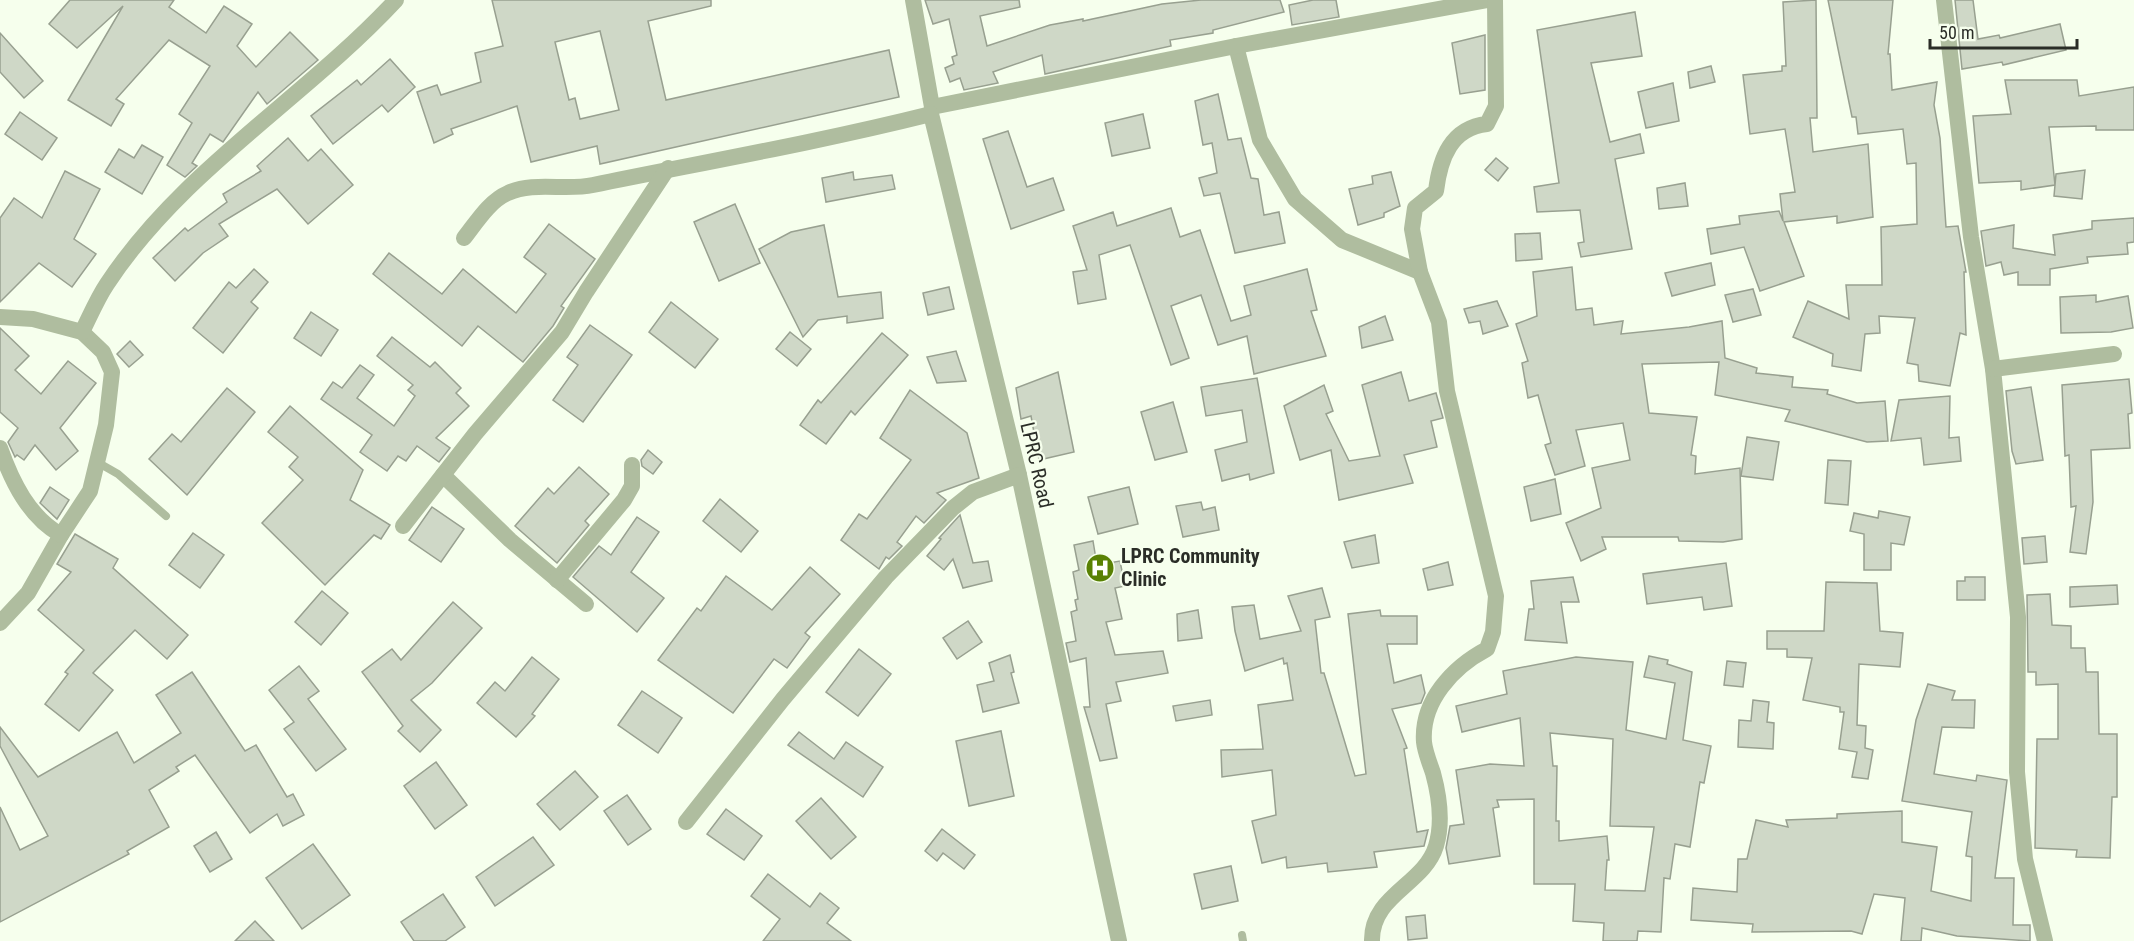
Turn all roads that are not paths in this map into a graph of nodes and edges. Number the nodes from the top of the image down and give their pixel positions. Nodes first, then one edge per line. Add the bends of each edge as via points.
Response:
1 (396, 0) edge
2 (913, 0) edge
3 (1488, 0) edge
4 (1495, 0) edge
5 (1944, 0) edge
6 (1236, 46) junction
7 (932, 111) junction
8 (668, 168) junction
9 (464, 238) dead end
10 (1420, 272) junction
11 (0, 316) edge
12 (82, 332) junction
13 (2114, 354) dead end
14 (1994, 369) junction
15 (0, 448) edge
16 (97, 462) junction
17 (632, 465) dead end
18 (443, 475) junction
19 (1019, 475) junction
20 (166, 516) dead end
21 (403, 526) dead end
22 (61, 535) junction
23 (557, 580) junction
24 (586, 604) dead end
25 (0, 623) edge
26 (686, 822) dead end
27 (1119, 941) edge
28 (1372, 941) edge
29 (2045, 941) edge

1 - 12 street via 357,41 168,208 106,285
2 - 7 street, LPRC Road
3 - 6 street
4 - 10 street via 1496,106 1487,124 1470,126 1448,148 1438,170 1436,191 1415,208 1412,229
5 - 14 street via 1971,237
6 - 7 street
6 - 10 street via 1260,140 1295,199 1342,240
7 - 8 street via 854,134
7 - 19 street, LPRC Road
8 - 9 street via 590,186 527,187 506,194 486,210
8 - 18 street via 562,333
10 - 28 street via 1439,322 1446,391 1496,596 1493,632 1487,649 1469,658 1439,688 1426,721 1424,743 1437,786 1436,847 1418,875 1396,891 1381,909
11 - 12 street via 33,319
12 - 16 street via 103,352 112,372
13 - 14 street
14 - 29 street via 2018,617 2017,772 2025,859
15 - 22 street via 29,510
16 - 20 lane via 118,474
16 - 22 street via 90,491
17 - 23 street via 632,486 624,500
18 - 21 street
18 - 23 street
19 - 26 street via 973,492 886,576
19 - 27 street, LPRC Road
22 - 25 street via 28,593
23 - 24 street

